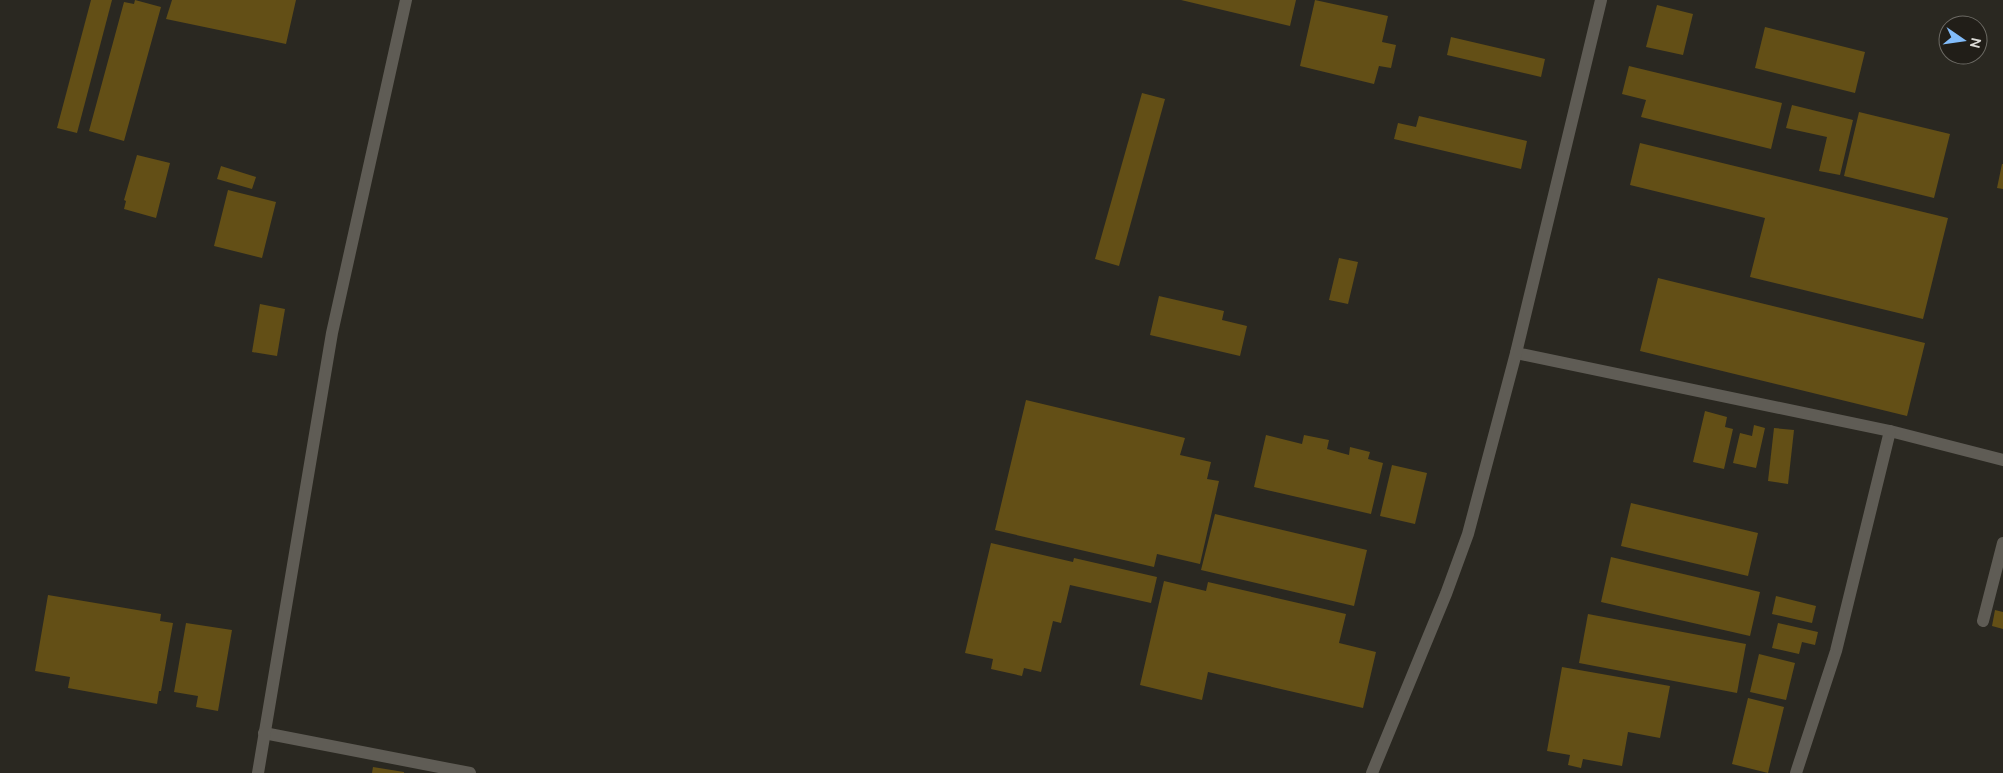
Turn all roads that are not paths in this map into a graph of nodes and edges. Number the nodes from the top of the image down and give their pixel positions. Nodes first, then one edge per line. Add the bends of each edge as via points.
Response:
1 (406, 0) edge
2 (1602, 0) edge
3 (1516, 353) junction
4 (1890, 431) junction
5 (2002, 458) edge
6 (2003, 543) edge
7 (1983, 621) dead end
8 (264, 732) junction
9 (258, 773) edge
10 (470, 773) edge
11 (1372, 773) edge
12 (1796, 773) edge

1 - 8 street via 332,333
2 - 3 street
3 - 4 street
3 - 11 street via 1468,534
4 - 5 street
4 - 12 street via 1836,651
6 - 7 street
8 - 9 street
8 - 10 street

